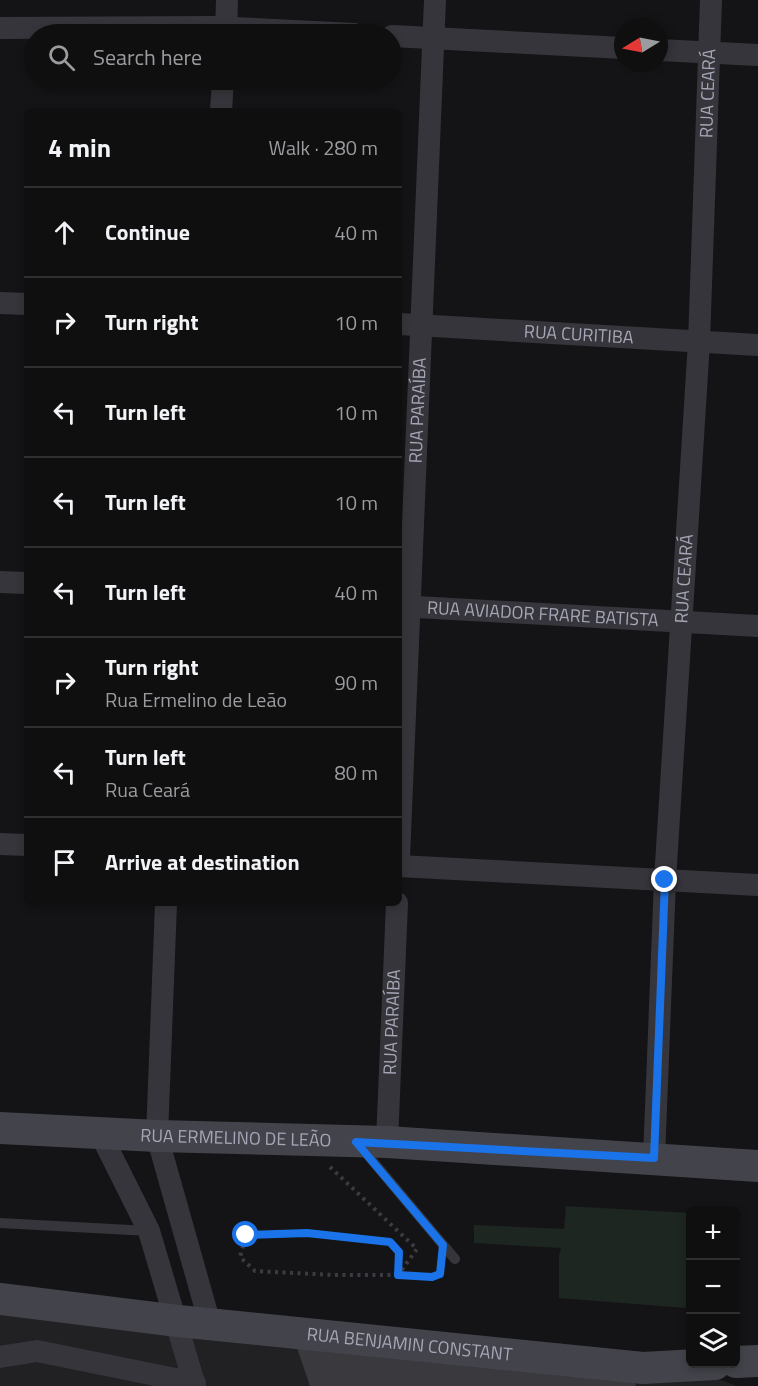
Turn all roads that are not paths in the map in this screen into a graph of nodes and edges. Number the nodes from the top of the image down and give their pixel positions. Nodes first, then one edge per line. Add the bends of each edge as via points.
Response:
1 (226, 0) edge
2 (435, 0) edge
3 (711, 0) edge
4 (226, 24) edge
5 (0, 28) edge
6 (24, 28) edge
7 (402, 37) edge
8 (433, 39) junction
9 (614, 48) edge
10 (668, 51) edge
11 (709, 53) junction
12 (758, 55) edge
13 (223, 90) edge
14 (222, 108) edge
15 (0, 303) edge
16 (24, 304) edge
17 (410, 325) edge
18 (699, 342) junction
19 (758, 345) edge
20 (0, 582) edge
21 (24, 583) edge
22 (404, 607) edge
23 (680, 622) junction
24 (758, 626) edge
25 (402, 707) edge
26 (0, 844) edge
27 (24, 845) edge
28 (402, 866) edge
29 (665, 880) junction
30 (758, 885) edge
31 (166, 906) edge
32 (397, 906) edge
33 (0, 1128) edge
34 (100, 1133) junction
35 (157, 1136) junction
36 (356, 1142) junction
37 (387, 1142) junction
38 (654, 1158) junction
39 (758, 1166) edge
40 (0, 1223) edge
41 (148, 1231) junction
42 (455, 1259) dead end
43 (0, 1299) edge
44 (178, 1321) junction
45 (210, 1324) junction
46 (0, 1357) edge
47 (758, 1361) edge
48 (740, 1362) edge
49 (686, 1366) edge
50 (643, 1368) junction
51 (195, 1385) edge
52 (690, 1386) edge

1 - 4 street
2 - 8 street, RUA PARAÍBA
3 - 11 street, RUA CEARÁ
5 - 6 street
7 - 8 street
8 - 9 street
8 - 17 street, RUA PARAÍBA
10 - 11 street
11 - 12 street
11 - 18 street, RUA CEARÁ
13 - 14 street
15 - 16 street
17 - 18 street, RUA CURITIBA
17 - 22 street, RUA PARAÍBA
18 - 19 street, RUA CURITIBA
18 - 23 street, RUA CEARÁ
20 - 21 street
22 - 23 street, RUA AVIADOR FRARE BATISTA
22 - 25 street, RUA PARAÍBA
23 - 24 street, RUA AVIADOR FRARE BATISTA
23 - 29 street, RUA CEARÁ
26 - 27 street
28 - 29 street
29 - 30 street
29 - 38 street, RUA CEARÁ
31 - 35 street
32 - 37 street, RUA PARAÍBA
33 - 34 main road, RUA ERMELINO DE LEÃO
34 - 35 main road, RUA ERMELINO DE LEÃO
34 - 41 street
35 - 36 main road, RUA ERMELINO DE LEÃO
35 - 45 street
36 - 37 main road, RUA ERMELINO DE LEÃO
36 - 42 lane
37 - 38 main road, RUA ERMELINO DE LEÃO
38 - 39 main road, RUA ERMELINO DE LEÃO
40 - 41 lane
41 - 44 street
43 - 44 main road, RUA BENJAMIN CONSTANT
44 - 45 main road, RUA BENJAMIN CONSTANT
44 - 51 street
45 - 50 main road, RUA BENJAMIN CONSTANT
46 - 51 street via 38,1352
47 - 48 main road
49 - 50 main road, RUA BENJAMIN CONSTANT
50 - 52 main road, RUA BENJAMIN CONSTANT

